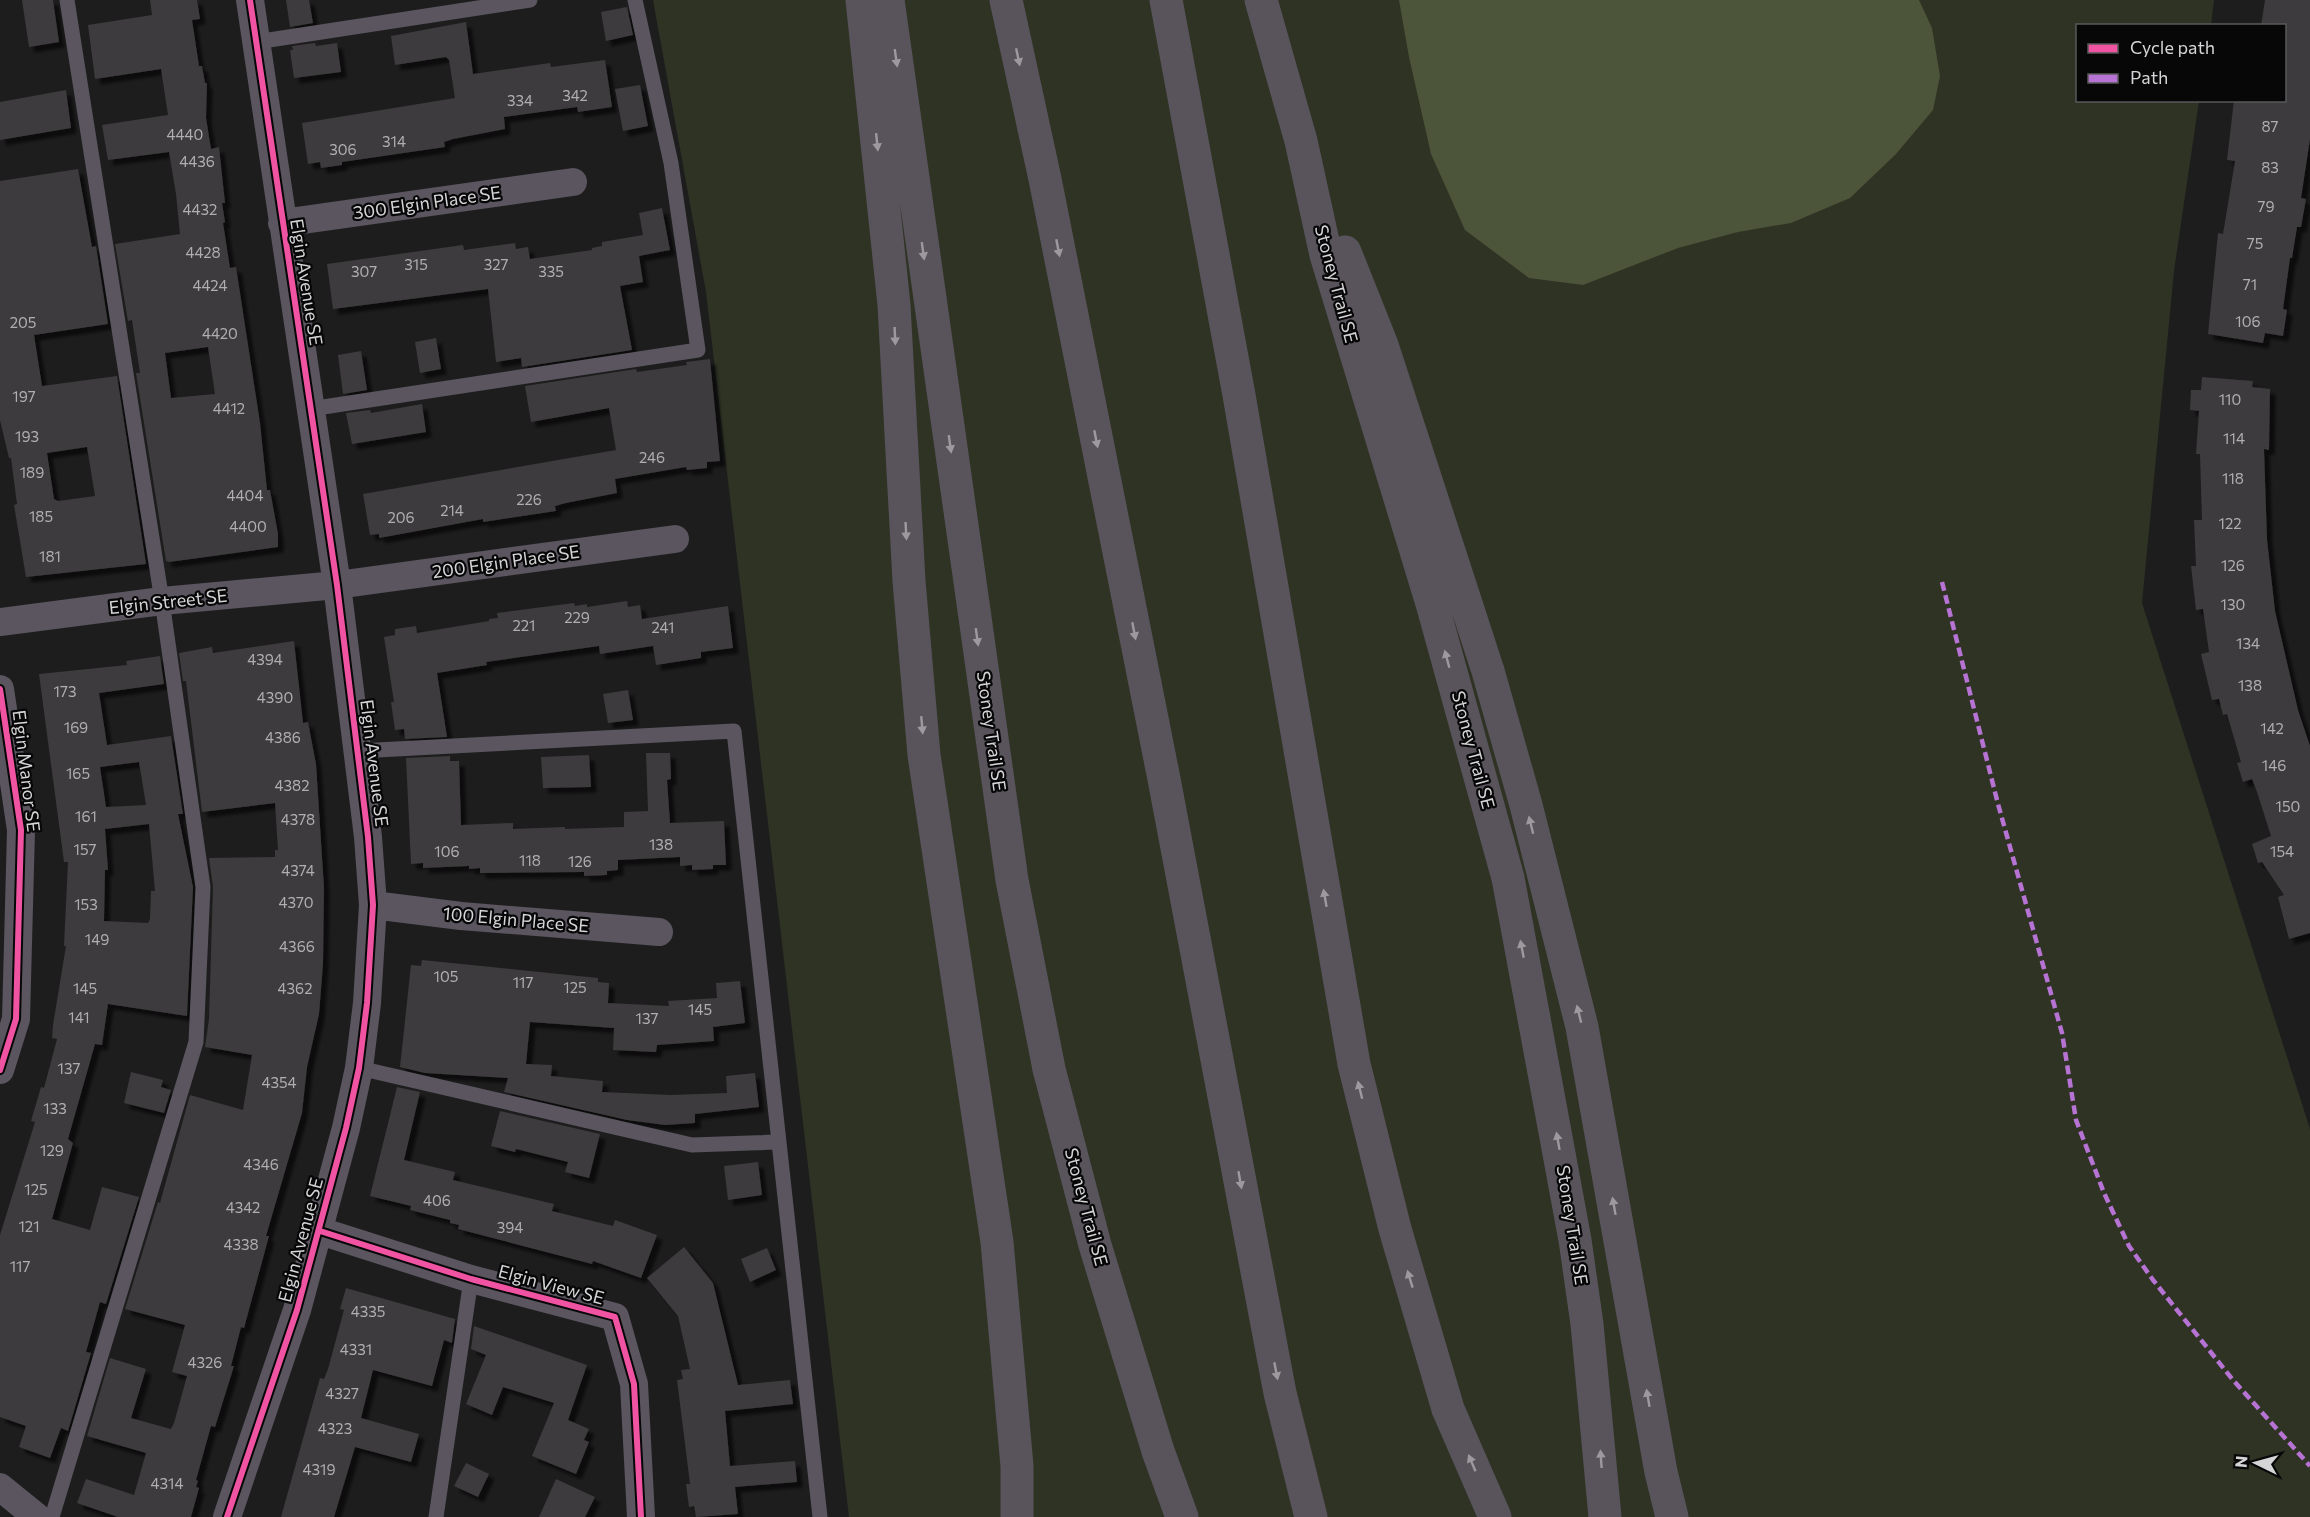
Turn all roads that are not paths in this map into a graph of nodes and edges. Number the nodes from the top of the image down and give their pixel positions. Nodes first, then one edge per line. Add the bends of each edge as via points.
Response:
1 (67, 0) edge
2 (250, 0) edge
3 (530, 0) edge
4 (634, 0) edge
5 (862, 0) edge
6 (888, 0) edge
7 (1006, 0) edge
8 (1166, 0) edge
9 (1261, 0) edge
10 (256, 42) junction
11 (1301, 141) junction
12 (573, 182) dead end
13 (282, 223) junction
14 (310, 409) junction
15 (675, 539) dead end
16 (337, 585) junction
17 (162, 601) junction
18 (0, 622) edge
19 (0, 689) edge
20 (358, 751) junction
21 (373, 905) junction
22 (659, 932) dead end
23 (359, 1068) junction
24 (0, 1070) edge
25 (777, 1142) junction
26 (320, 1231) junction
27 (471, 1279) junction
28 (0, 1487) edge
29 (37, 1517) edge
30 (52, 1517) edge
31 (227, 1517) edge
32 (436, 1517) edge
33 (641, 1517) edge
34 (820, 1517) edge
35 (1017, 1517) edge
36 (1182, 1517) edge
37 (1311, 1517) edge
38 (1495, 1517) edge
39 (1605, 1517) edge
40 (1672, 1517) edge

1 - 17 lane
2 - 10 street, Elgin Avenue SE
3 - 10 lane
4 - 14 lane via 671,163 698,350
5 -> 35 highway via 894,304 909,581 924,754 997,1242 1017,1466
6 -> 36 highway, Stoney Trail SE via 1012,880 1049,1069 1090,1223 1158,1451
7 -> 37 highway via 1164,779 1280,1393
38 -> 8 highway via 1448,1409 1395,1229 1354,1064 1241,407
9 - 11 highway, Stoney Trail SE
10 - 13 street, Elgin Avenue SE
39 -> 11 highway, Stoney Trail SE via 1591,1359 1575,1240 1508,878 1433,607 1326,255
40 -> 11 highway via 1582,1027 1526,805 1488,671 1382,345
12 - 13 street, 300 Elgin Place SE
13 - 14 street, Elgin Avenue SE
14 - 16 street, Elgin Avenue SE
15 - 16 street, 200 Elgin Place SE
16 - 17 street, Elgin Street SE
16 - 20 street, Elgin Avenue SE
17 - 18 street, Elgin Street SE
17 - 30 lane via 203,886 196,1042
19 - 24 street, Elgin Manor SE via 21,830 16,1019
20 - 21 street, Elgin Avenue SE
20 - 25 lane via 734,731
21 - 22 street, 100 Elgin Place SE
21 - 23 street, Elgin Avenue SE
23 - 25 lane via 692,1145
23 - 26 street, Elgin Avenue SE
25 - 34 lane
26 - 27 street, Elgin View SE
26 - 31 street, Elgin Avenue SE
27 - 32 lane
27 - 33 street, Elgin View SE via 615,1317 634,1384
28 - 29 street

